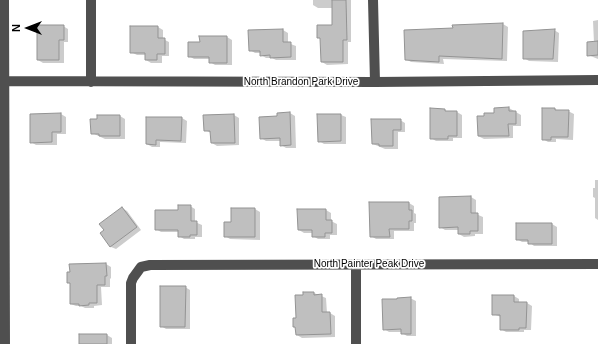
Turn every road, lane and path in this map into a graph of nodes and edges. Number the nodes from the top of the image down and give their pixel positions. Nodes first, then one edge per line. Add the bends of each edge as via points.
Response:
1 (4, 0) edge
2 (91, 0) edge
3 (373, 0) edge
4 (598, 80) edge
5 (2, 81) edge
6 (91, 82) junction
7 (376, 82) junction
8 (356, 264) junction
9 (598, 264) edge
10 (5, 344) edge
11 (131, 344) edge
12 (356, 344) edge

1 - 5 street
2 - 6 street
3 - 7 street
4 - 7 street, North Brandon Park Drive
5 - 6 street, North Brandon Park Drive
5 - 10 street
6 - 7 street, North Brandon Park Drive
8 - 9 street, North Painter Peak Drive
8 - 11 street, North Painter Peak Drive via 141,267 131,283
8 - 12 street

